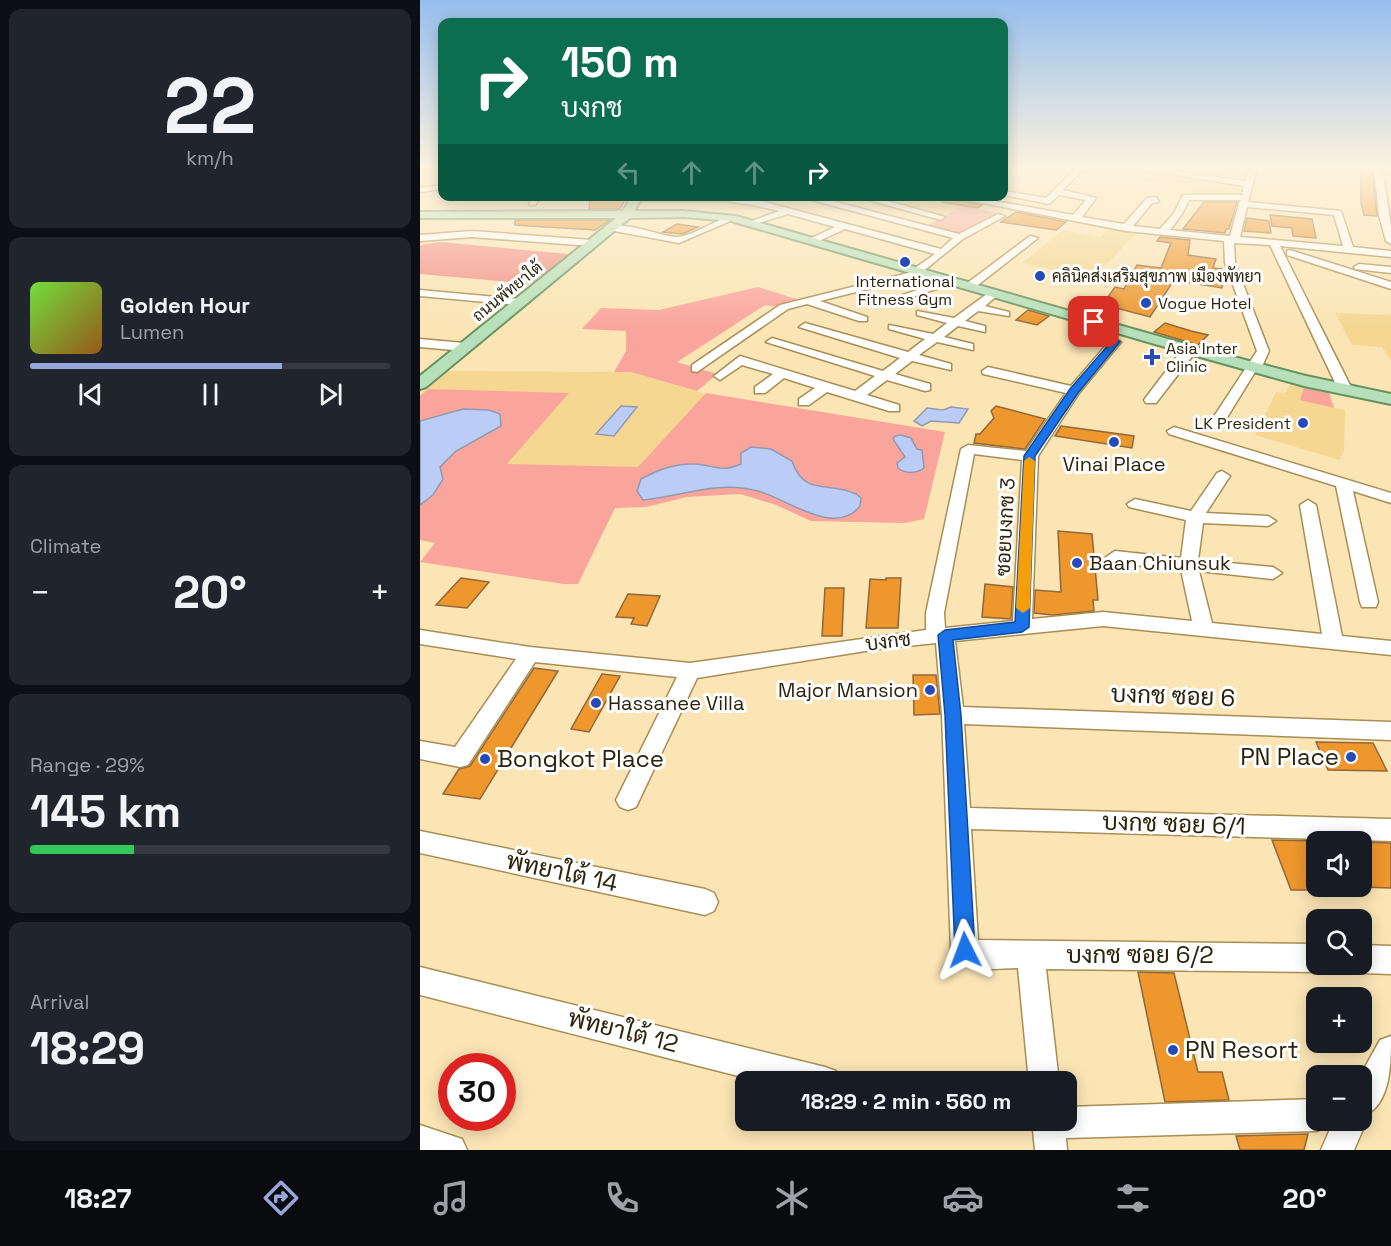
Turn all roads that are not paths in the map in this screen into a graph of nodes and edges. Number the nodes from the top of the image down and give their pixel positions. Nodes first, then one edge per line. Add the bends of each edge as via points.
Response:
1 (618, 222) edge
2 (723, 222) edge
3 (749, 222) edge
4 (758, 222) edge
5 (834, 222) edge
6 (900, 222) edge
7 (991, 222) edge
8 (1090, 222) edge
9 (1131, 222) edge
10 (1172, 222) edge
11 (1237, 222) edge
12 (1341, 222) edge
13 (1385, 222) edge
14 (755, 223) junction
15 (847, 225) junction
16 (1126, 228) junction
17 (609, 229) junction
18 (1162, 233) junction
19 (960, 237) junction
20 (420, 238) edge
21 (1033, 238) dead end
22 (814, 240) junction
23 (1231, 240) junction
24 (1391, 241) edge
25 (591, 243) junction
26 (1275, 246) junction
27 (1349, 250) junction
28 (943, 253) junction
29 (1391, 254) edge
30 (1327, 264) junction
31 (1391, 270) edge
32 (919, 271) junction
33 (955, 282) junction
34 (970, 286) junction
35 (1391, 286) edge
36 (420, 293) edge
37 (995, 293) junction
38 (807, 301) junction
39 (519, 302) junction
40 (957, 303) dead end
41 (881, 304) dead end
42 (976, 307) junction
43 (921, 313) dead end
44 (1005, 314) dead end
45 (863, 319) dead end
46 (956, 322) junction
47 (1096, 322) junction
48 (805, 327) dead end
49 (893, 327) dead end
50 (981, 329) dead end
51 (934, 338) junction
52 (772, 342) dead end
53 (420, 343) edge
54 (464, 347) junction
55 (969, 347) dead end
56 (1191, 350) junction
57 (720, 352) junction
58 (735, 355) dead end
59 (911, 356) junction
60 (946, 367) dead end
61 (1253, 367) junction
62 (697, 368) dead end
63 (988, 371) dead end
64 (783, 373) junction
65 (720, 376) dead end
66 (884, 376) junction
67 (420, 384) edge
68 (825, 387) junction
69 (925, 387) dead end
70 (1345, 389) junction
71 (760, 390) dead end
72 (1074, 391) junction
73 (857, 396) junction
74 (1391, 399) edge
75 (1151, 400) dead end
76 (804, 402) dead end
77 (894, 408) dead end
78 (1216, 424) dead end
79 (1174, 431) dead end
80 (1030, 456) junction
81 (1222, 476) dead end
82 (1343, 484) junction
83 (1391, 498) edge
84 (1135, 504) dead end
85 (1308, 505) dead end
86 (1195, 517) junction
87 (1268, 521) dead end
88 (1115, 557) dead end
89 (1189, 565) junction
90 (1273, 573) dead end
91 (1369, 602) dead end
92 (1022, 627) junction
93 (1203, 627) junction
94 (940, 635) junction
95 (420, 637) edge
96 (1333, 641) junction
97 (1391, 648) edge
98 (530, 654) junction
99 (690, 671) junction
100 (953, 715) junction
101 (1391, 731) edge
102 (420, 750) edge
103 (628, 800) dead end
104 (958, 818) junction
105 (1391, 830) edge
106 (420, 842) edge
107 (705, 902) dead end
108 (1031, 955) junction
109 (1306, 958) edge
110 (1372, 959) edge
111 (1391, 960) edge
112 (420, 981) edge
113 (1391, 1051) edge
114 (781, 1071) edge
115 (1043, 1071) edge
116 (1372, 1084) edge
117 (1306, 1116) edge
118 (1077, 1129) edge
119 (1346, 1131) edge
120 (420, 1141) edge
121 (451, 1150) edge
122 (1337, 1150) edge

1 - 17 main road, ถนนพัทยาใต้
2 - 17 street via 679,240
3 - 14 main road
4 - 14 street
5 - 15 street
6 - 19 street
7 - 19 street
8 - 16 street
9 - 16 street
10 - 18 street
11 - 23 street
12 - 27 street
13 - 24 street
14 - 22 main road
15 - 22 street
15 - 28 street
16 - 18 street
17 - 25 main road, ถนนพัทยาใต้
18 - 23 street
19 - 28 street
20 - 25 street via 472,234
21 - 34 street
22 - 32 main road
23 - 26 street
23 - 61 street via 1230,263 1263,351
25 - 39 main road, ถนนพัทยาใต้
26 - 27 street
26 - 30 street
26 - 70 street
27 - 29 street
28 - 32 street
30 - 31 street
30 - 35 street
32 - 33 main road
32 - 38 street
33 - 34 main road
33 - 41 street
34 - 37 main road
36 - 39 street
37 - 42 street
37 - 47 main road
38 - 45 street
38 - 57 street via 784,307
39 - 54 main road, ถนนพัทยาใต้
40 - 42 street
42 - 44 street
42 - 46 street
43 - 46 street
46 - 50 street
46 - 51 street
47 - 56 main road
47 - 72 street, ซอยบงกช 3 via 1102,335 1115,342
48 - 59 street
49 - 51 street
51 - 55 street
51 - 59 street
52 - 66 street
53 - 54 street
54 - 67 main road, ถนนพัทยาใต้
56 - 61 main road
56 - 75 street
57 - 58 street
57 - 62 street
59 - 60 street
59 - 66 street
61 - 70 main road
61 - 78 street
63 - 72 street
64 - 65 street via 741,360
64 - 68 street
64 - 71 street
66 - 69 street
66 - 73 street
68 - 73 street
68 - 76 street
70 - 74 main road
72 - 80 street, ซอยบงกช 3
73 - 77 street
79 - 82 street
80 - 92 street, ซอยบงกช 3
80 - 94 street via 969,449 935,613
81 - 86 street
82 - 83 street
82 - 91 street
84 - 86 street
85 - 96 street
86 - 87 street
86 - 89 street
88 - 89 street
89 - 90 street
89 - 93 street
92 - 93 street, บงกช via 1103,619
92 - 94 street, บงกช
93 - 96 street, บงกช
94 - 99 street, บงกช
94 - 100 street
95 - 98 street, บงกช
96 - 97 street, บงกช
98 - 99 street, บงกช
98 - 102 street via 460,758
99 - 103 street
100 - 101 street, บงกช ซอย 6
100 - 104 street
104 - 105 street, บงกช ซอย 6/1
104 - 108 street, บงกช ซอย 6/2 via 965,950 970,954
106 - 107 street, พัทยาใต้ 14
108 - 109 street, บงกช ซอย 6/2
108 - 115 street
110 - 111 street
112 - 114 street, พัทยาใต้ 12
113 - 116 street
117 - 118 street
119 - 122 street
120 - 121 street

